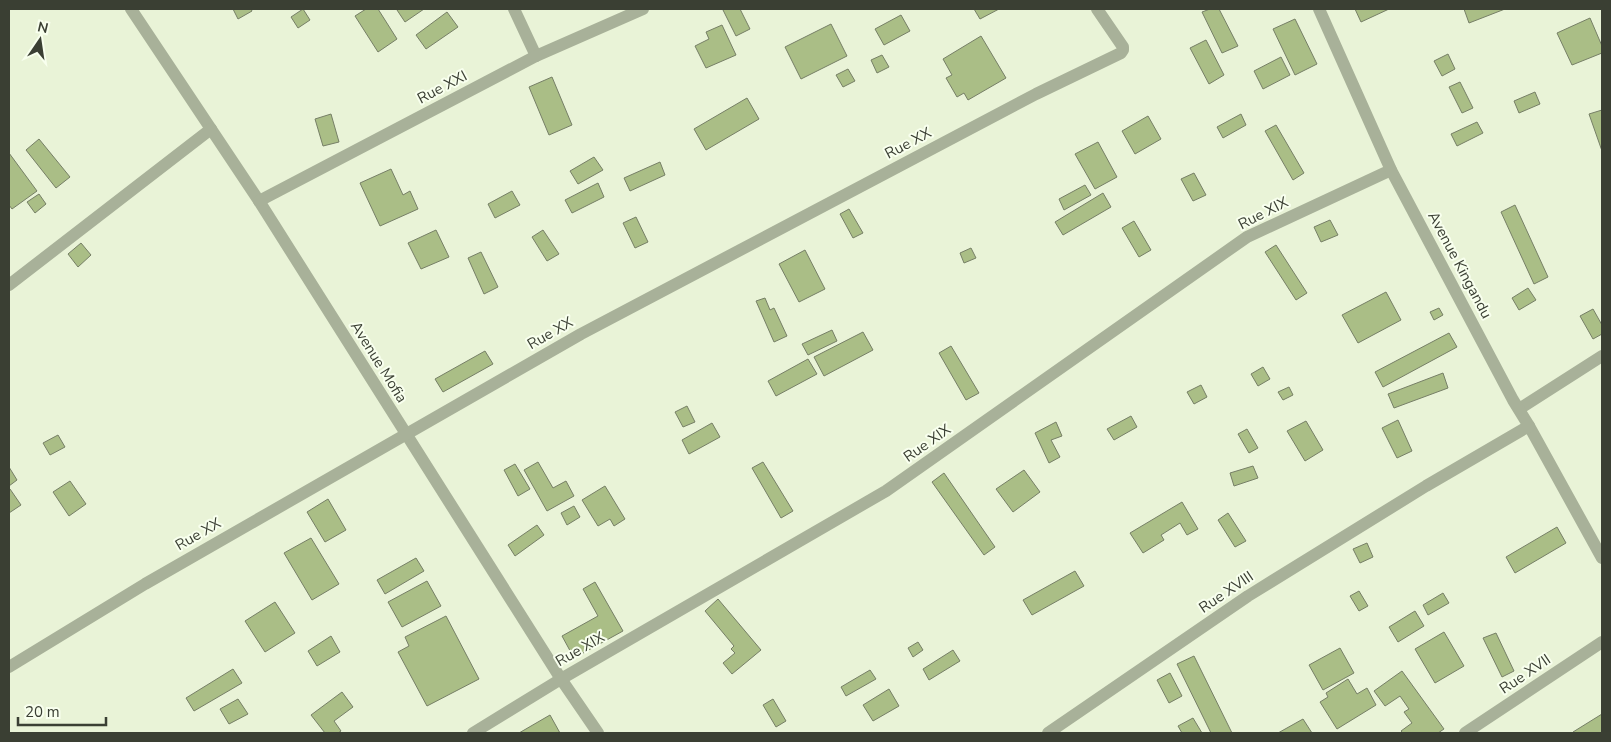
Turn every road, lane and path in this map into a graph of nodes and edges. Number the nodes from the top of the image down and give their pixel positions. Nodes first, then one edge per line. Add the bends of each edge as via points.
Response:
1 (131, 9) edge
2 (514, 9) edge
3 (643, 9) edge
4 (1097, 9) edge
5 (1319, 9) edge
6 (536, 56) junction
7 (211, 129) junction
8 (1391, 170) junction
9 (259, 201) junction
10 (9, 285) edge
11 (1602, 356) edge
12 (1519, 410) junction
13 (1529, 426) junction
14 (406, 434) junction
15 (1602, 558) edge
16 (1602, 642) edge
17 (9, 667) edge
18 (561, 679) junction
19 (473, 733) edge
20 (598, 733) edge
21 (1048, 733) edge
22 (1466, 733) edge

1 - 7 street, Avenue Mofia
2 - 6 street
3 - 6 street, Rue XXI
4 - 14 street, Rue XX via 1123,47 1121,53 1036,94 590,329
5 - 8 street, Avenue Kingandu
6 - 9 street, Rue XXI
7 - 9 street, Avenue Mofia
7 - 10 street
8 - 12 street, Avenue Kingandu
8 - 18 street, Rue XIX via 1247,237 886,491
9 - 14 street, Avenue Mofia
11 - 12 street
12 - 13 street, Avenue Kingandu
13 - 15 street, Avenue Kingandu
13 - 21 street, Rue XVIII via 1248,596
14 - 17 street, Rue XX via 145,584
14 - 18 street, Avenue Mofia
16 - 22 street, Rue XVII
18 - 19 street, Rue XIX
18 - 20 street, Avenue Mofia

